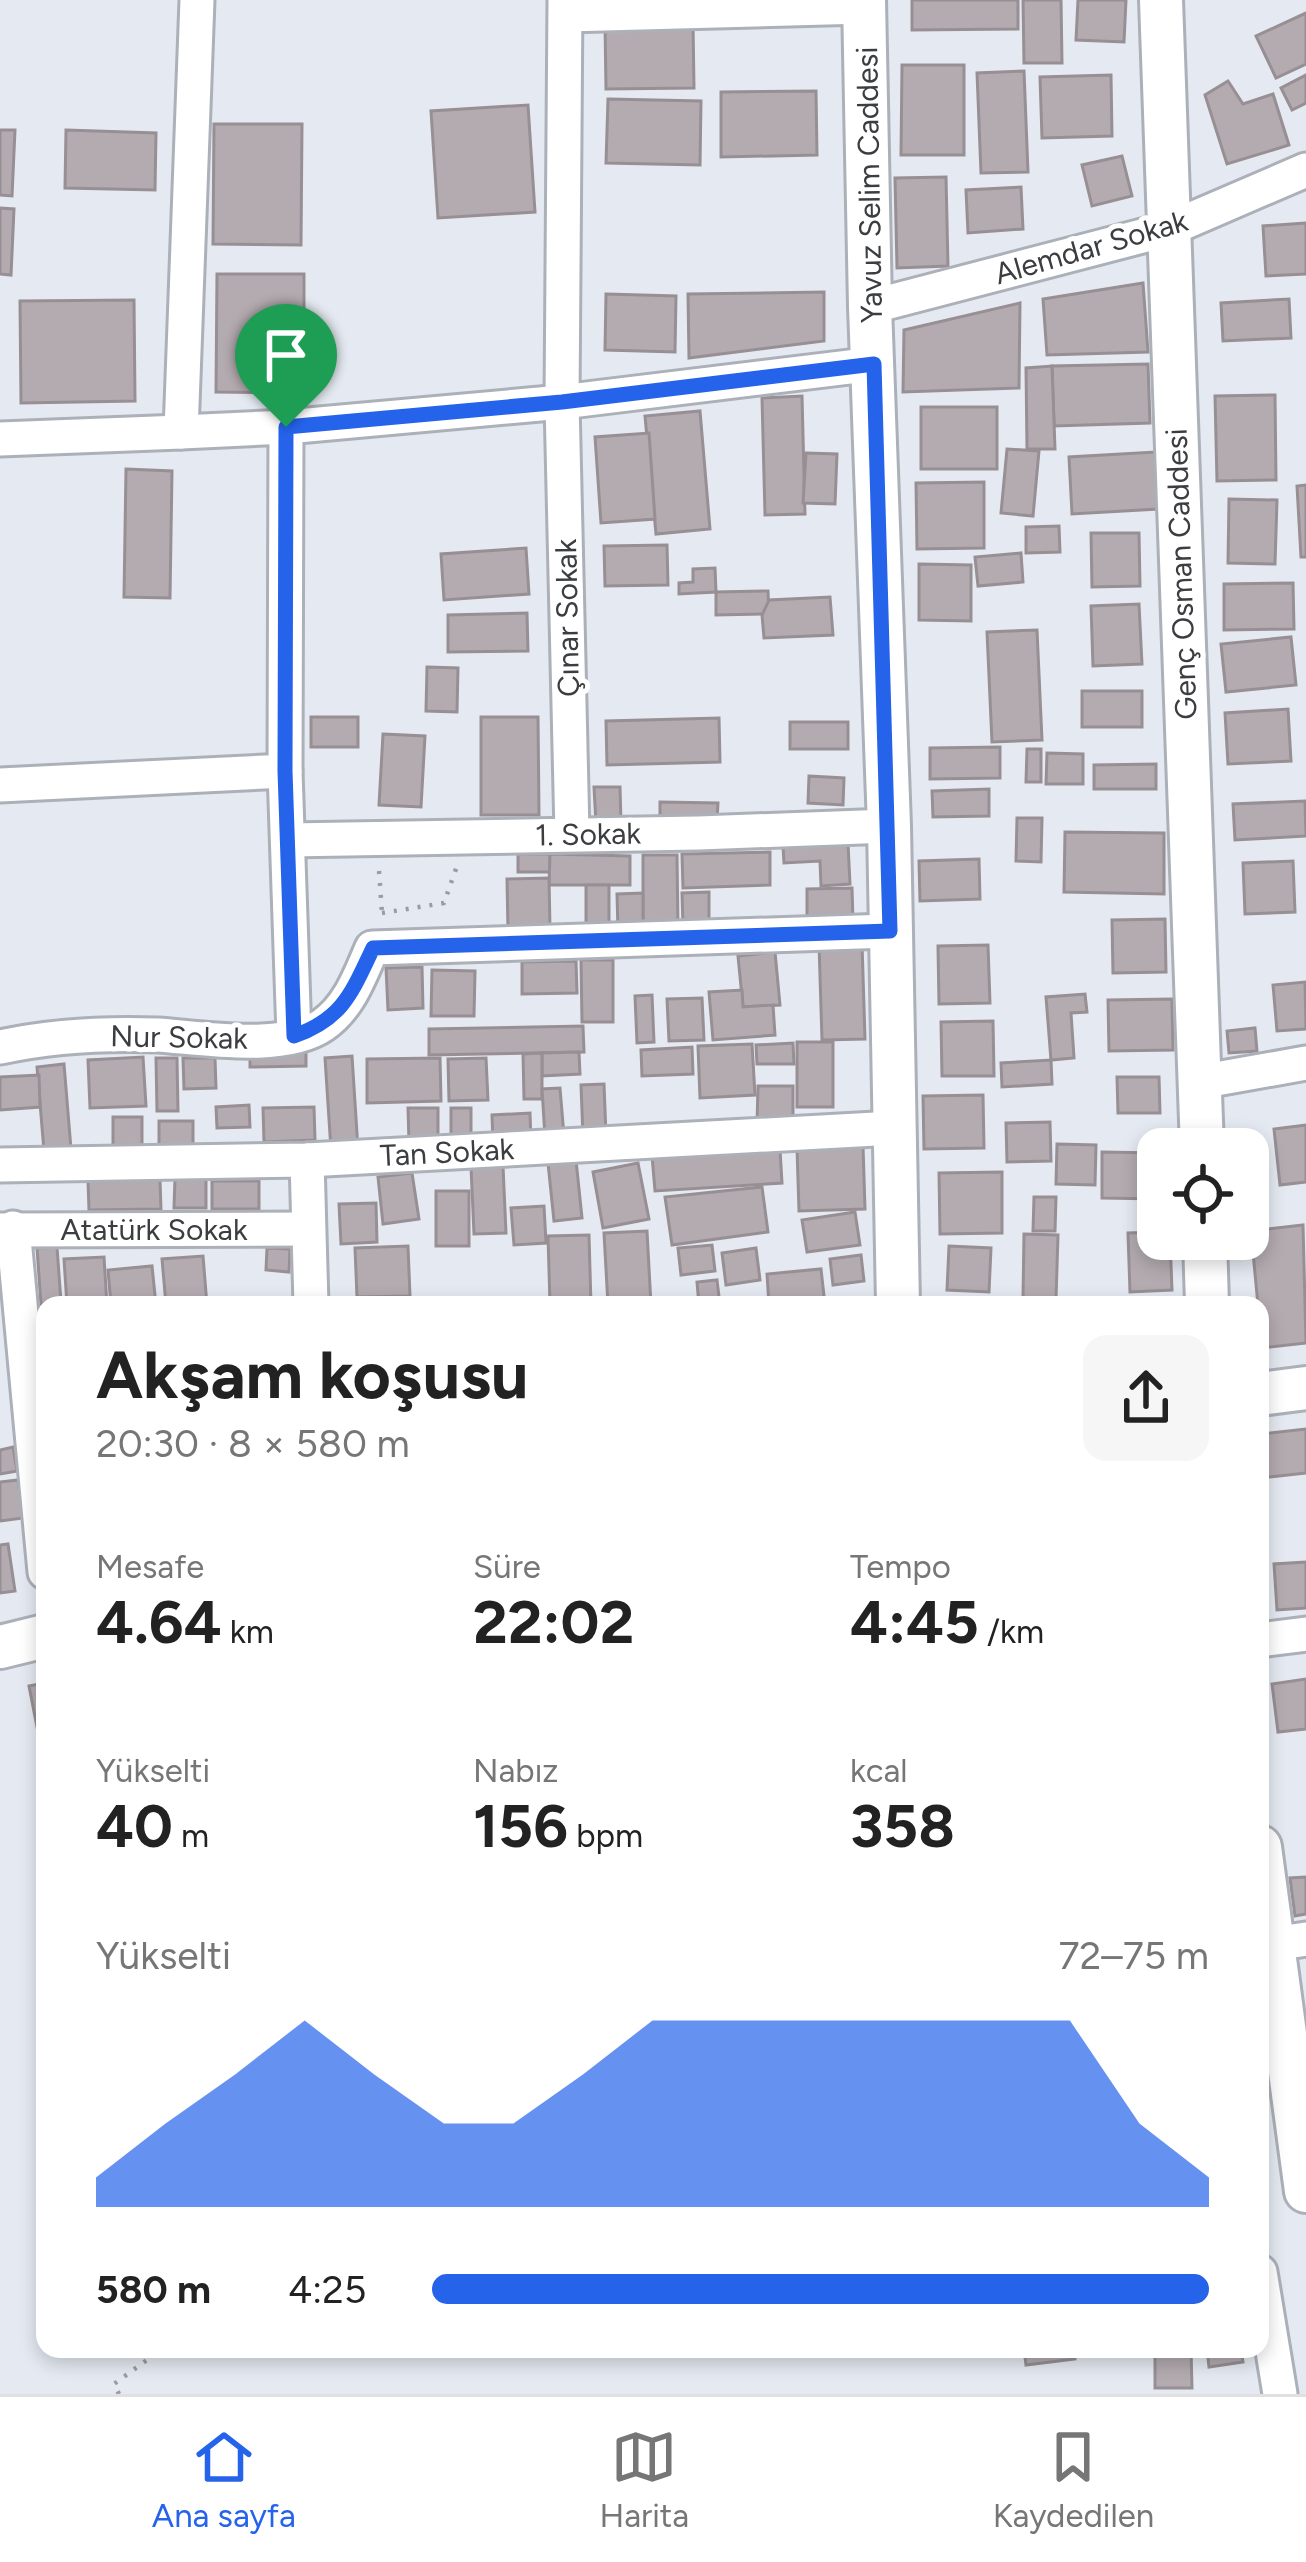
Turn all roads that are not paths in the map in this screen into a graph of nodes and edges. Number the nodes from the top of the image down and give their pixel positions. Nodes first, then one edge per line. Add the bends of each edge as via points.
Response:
1 (196, 0) edge
2 (1161, 0) edge
3 (864, 4) edge
4 (566, 8) edge
5 (1306, 170) edge
6 (1169, 229) junction
7 (870, 307) junction
8 (874, 364) junction
9 (562, 402) junction
10 (286, 427) junction
11 (181, 432) junction
12 (0, 439) edge
13 (285, 771) junction
14 (0, 785) edge
15 (889, 826) junction
16 (572, 834) junction
17 (288, 840) junction
18 (890, 931) junction
19 (294, 1036) junction
20 (0, 1047) edge
21 (1306, 1064) edge
22 (1199, 1082) junction
23 (894, 1128) junction
24 (1201, 1128) edge
25 (307, 1160) junction
26 (0, 1165) edge
27 (6, 1229) edge
28 (308, 1229) junction
29 (1206, 1260) edge
30 (311, 1296) edge
31 (898, 1296) edge
32 (1208, 1296) edge
33 (1306, 1388) edge
34 (1269, 1393) edge
35 (36, 1493) edge
36 (1306, 1634) edge
37 (36, 1638) edge
38 (1269, 1639) edge
39 (0, 1647) edge
40 (1269, 1893) edge
41 (1279, 1944) edge
42 (1269, 2001) edge
43 (1306, 2192) edge
44 (1269, 2327) edge
45 (1280, 2394) edge

1 - 11 street
2 - 6 street, Genç Osman Caddesi
3 - 4 street
3 - 7 street, Yavuz Selim Caddesi
4 - 9 street, Çınar Sokak
5 - 6 street, Alemdar Sokak
6 - 7 street, Alemdar Sokak
6 - 22 street, Genç Osman Caddesi
7 - 8 street, Yavuz Selim Caddesi
8 - 9 street
8 - 15 street, Yavuz Selim Caddesi
9 - 10 street
9 - 16 street, Çınar Sokak
10 - 11 street
10 - 13 street
11 - 12 street
13 - 14 street
13 - 17 street
15 - 16 street, 1. Sokak
15 - 18 street, Yavuz Selim Caddesi
16 - 17 street, 1. Sokak
17 - 19 street
18 - 19 street, Nur Sokak via 373,948 349,999 321,1027
18 - 23 street, Yavuz Selim Caddesi
19 - 20 street, Nur Sokak via 94,1035
21 - 22 street
22 - 24 street, Genç Osman Caddesi
23 - 25 street, Tan Sokak
23 - 31 street, Yavuz Selim Caddesi
25 - 26 street, Tan Sokak
25 - 28 street
27 - 28 street, Atatürk Sokak
27 - 35 street
28 - 30 street
29 - 32 street
33 - 34 street
36 - 38 street
37 - 39 street
40 - 41 street
41 - 42 street
42 - 43 street
44 - 45 street

